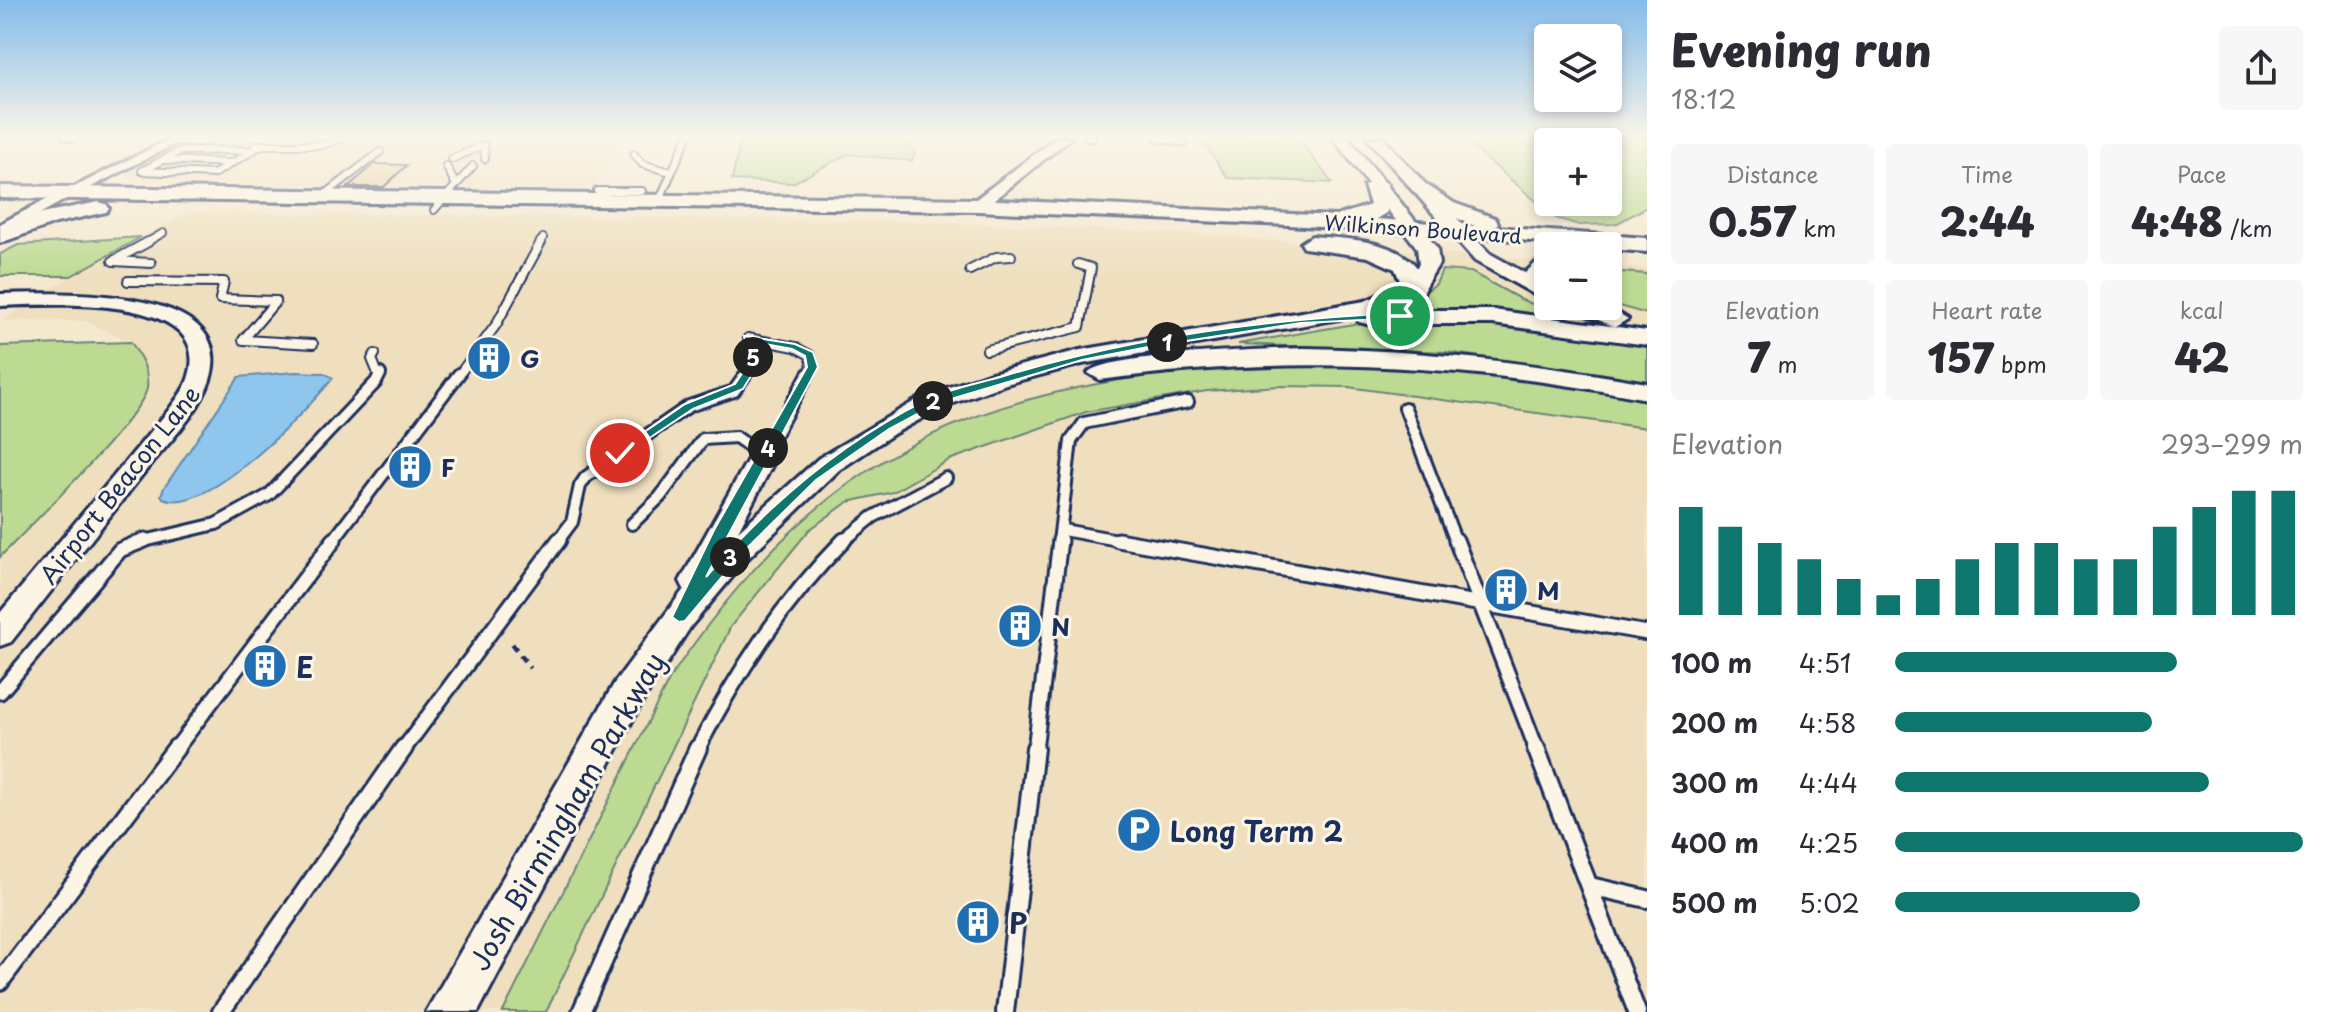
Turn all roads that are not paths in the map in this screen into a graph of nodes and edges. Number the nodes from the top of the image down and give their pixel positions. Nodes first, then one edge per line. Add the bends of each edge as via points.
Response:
1 (84, 185) edge
2 (337, 185) edge
3 (448, 185) edge
4 (453, 185) edge
5 (457, 185) edge
6 (660, 185) edge
7 (986, 185) edge
8 (1003, 185) edge
9 (1010, 185) edge
10 (1376, 185) edge
11 (1379, 185) edge
12 (1419, 186) joint
13 (597, 191) dead end
14 (0, 192) edge
15 (69, 193) junction
16 (323, 196) junction
17 (651, 196) junction
18 (445, 198) junction
19 (0, 204) edge
20 (46, 205) junction
21 (941, 205) junction
22 (978, 205) junction
23 (124, 206) junction
24 (1047, 208) junction
25 (606, 213) junction
26 (1312, 221) junction
27 (163, 233) dead end
28 (1534, 233) edge
29 (0, 234) edge
30 (1256, 234) junction
31 (1418, 236) junction
32 (543, 238) dead end
33 (1466, 240) junction
34 (1534, 245) edge
35 (1534, 252) edge
36 (1622, 252) edge
37 (1011, 256) dead end
38 (1647, 262) edge
39 (1078, 264) dead end
40 (970, 270) dead end
41 (1414, 288) junction
42 (1534, 288) edge
43 (0, 300) edge
44 (1301, 320) junction
45 (1618, 320) edge
46 (1647, 329) edge
47 (1647, 338) edge
48 (313, 344) dead end
49 (987, 350) dead end
50 (375, 354) dead end
51 (1647, 391) edge
52 (1188, 402) dead end
53 (1405, 408) dead end
54 (763, 456) junction
55 (946, 478) dead end
56 (783, 508) junction
57 (632, 524) dead end
58 (1063, 530) junction
59 (1478, 603) junction
60 (679, 617) junction
61 (1647, 633) edge
62 (0, 634) edge
63 (0, 692) edge
64 (1590, 886) junction
65 (1647, 899) edge
66 (0, 982) edge
67 (221, 1012) edge
68 (451, 1012) edge
69 (581, 1012) edge
70 (1005, 1012) edge
71 (1637, 1012) edge

1 - 15 street
2 - 16 lane
3 - 18 lane
4 - 18 lane
5 - 18 lane
6 - 17 lane
7 - 21 street via 963,202
8 - 22 street
9 - 24 street via 1008,197
10 - 26 main road via 1381,203 1376,212
11 - 31 main road
12 - 28 main road via 1453,210
12 - 33 main road
13 - 17 lane
14 - 15 main road, Wilkinson Boulevard
15 - 16 main road, Wilkinson Boulevard
15 - 20 street
16 - 18 main road, Wilkinson Boulevard
17 - 18 main road, Wilkinson Boulevard
17 - 21 main road, Wilkinson Boulevard
18 - 23 main road, Wilkinson Boulevard
18 - 25 main road, Wilkinson Boulevard
19 - 20 main road, Wilkinson Boulevard
20 - 23 main road, Wilkinson Boulevard
20 - 29 street
21 - 22 main road, Wilkinson Boulevard
22 - 24 main road, Wilkinson Boulevard
22 - 25 main road via 951,211 640,207
23 - 29 main road via 63,215
24 - 26 main road, Wilkinson Boulevard
25 - 30 main road, Wilkinson Boulevard
26 - 31 main road, Wilkinson Boulevard
27 - 48 lane via 113,261 151,263 128,281 224,282 220,299 276,301 243,340
30 - 31 main road, Wilkinson Boulevard
30 - 41 main road via 1378,252 1406,267
31 - 33 main road, Wilkinson Boulevard
31 - 41 main road via 1429,264
32 - 66 lane via 496,325
33 - 34 main road, Wilkinson Boulevard
33 - 35 main road, Wilkinson Boulevard
33 - 42 main road via 1507,274
36 - 38 main road
37 - 40 lane
39 - 49 lane via 1091,268 1080,327
41 - 44 main road via 1381,304
43 - 62 street, Airport Beacon Lane via 140,305 192,327 202,350 200,378 178,414
44 - 47 main road via 1478,316
44 - 56 main road, Josh Birmingham Parkway via 1080,357 934,401 829,464
45 - 46 main road
50 - 63 lane via 372,359 380,373 376,382 279,486 216,524 151,537 120,550
51 - 56 main road, Josh Birmingham Parkway via 1522,370 1388,358 1252,357 1129,368 1010,394 953,414
52 - 58 lane via 1109,415 1084,423 1075,432
53 - 59 lane
54 - 57 lane via 752,442 740,438 703,439 660,497
54 - 60 main road
54 - 67 lane via 812,361 803,349 748,338 754,363 740,386 689,406 583,481 572,522 415,732
55 - 69 lane via 852,532 785,602 755,644 712,720
56 - 60 main road, Josh Birmingham Parkway via 738,549
58 - 59 lane
58 - 70 lane
59 - 61 lane
59 - 64 lane
60 - 68 main road, Josh Birmingham Parkway via 628,693
64 - 65 lane
64 - 71 lane

